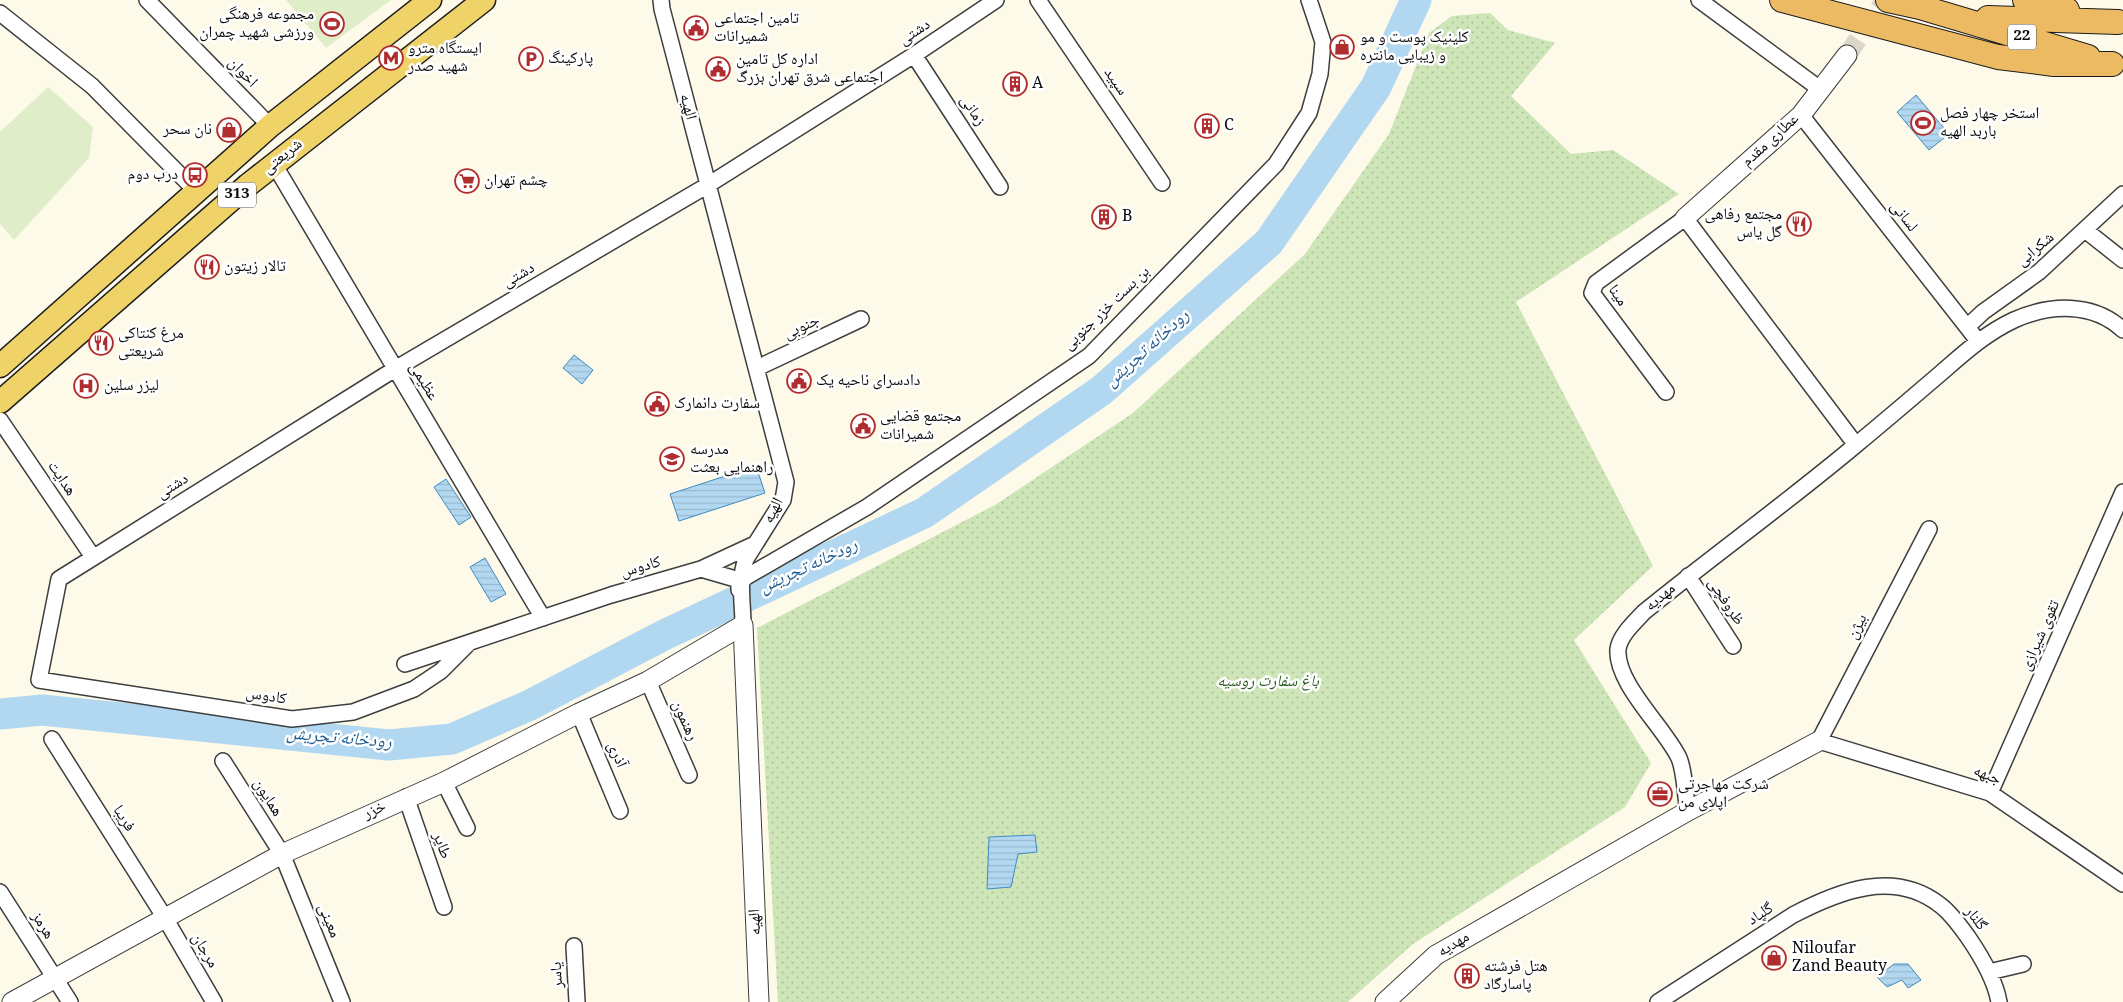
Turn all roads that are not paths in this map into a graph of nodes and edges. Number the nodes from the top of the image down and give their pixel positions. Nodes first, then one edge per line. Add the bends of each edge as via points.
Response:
1 (147, 0) edge
2 (430, 0) edge
3 (484, 0) edge
4 (661, 0) edge
5 (996, 0) edge
6 (1038, 0) edge
7 (1309, 0) edge
8 (1699, 0) edge
9 (1782, 0) edge
10 (1888, 0) edge
11 (2025, 0) edge
12 (0, 13) edge
13 (1953, 16) junction
14 (2120, 23) edge
15 (914, 55) junction
16 (1847, 55) tunnel mouth
17 (2117, 66) edge
18 (1820, 89) junction
19 (1802, 115) junction
20 (270, 126) junction
21 (274, 164) junction
22 (1162, 183) dead end
23 (708, 185) junction
24 (1000, 187) dead end
25 (196, 191) junction
26 (2123, 194) edge
27 (1685, 218) junction
28 (2085, 230) junction
29 (2123, 260) edge
30 (861, 319) dead end
31 (1966, 327) junction
32 (2123, 330) edge
33 (1978, 341) junction
34 (0, 366) edge
35 (758, 368) junction
36 (395, 369) junction
37 (1666, 392) dead end
38 (0, 402) edge
39 (0, 420) edge
40 (1856, 445) junction
41 (2123, 492) edge
42 (1929, 529) dead end
43 (755, 544) junction
44 (93, 557) junction
45 (701, 569) junction
46 (1688, 576) junction
47 (740, 580) junction
48 (544, 618) junction
49 (742, 626) junction
50 (469, 643) junction
51 (1733, 646) dead end
52 (405, 664) dead end
53 (39, 680) joint
54 (648, 681) junction
55 (579, 712) junction
56 (52, 739) dead end
57 (1819, 741) junction
58 (223, 761) dead end
59 (689, 775) dead end
60 (444, 782) junction
61 (1990, 793) junction
62 (406, 797) junction
63 (620, 811) dead end
64 (1688, 811) junction
65 (468, 828) dead end
66 (282, 854) junction
67 (2123, 884) edge
68 (1894, 886) joint
69 (0, 892) edge
70 (444, 907) dead end
71 (165, 918) junction
72 (574, 946) dead end
73 (2022, 964) dead end
74 (1988, 972) junction
75 (55, 978) junction
76 (12, 1002) edge
77 (70, 1002) edge
78 (214, 1002) edge
79 (342, 1002) edge
80 (577, 1002) edge
81 (759, 1002) edge
82 (1384, 1002) edge
83 (1658, 1002) edge
84 (1999, 1002) edge

1 - 20 street, اخوان
2 - 20 main road, شریعتی / 313
3 - 21 main road, شریعتی / 313
4 - 23 street, الهیه
5 - 15 street, دشتی
6 - 22 street, سپید
7 - 47 street, بن بست خزر جنوبی via 1323,42 1320,74 1309,113 1276,164 1089,356 867,507
8 - 18 street
9 - 17 highway via 1998,57 2054,64
10 - 13 highway, 22
11 - 14 highway
12 - 25 street via 92,86
13 - 14 highway
13 - 17 highway, 22
15 - 23 street, دشتی
15 - 24 street, زمانی
16 - 18 street, عطاری مقدم
18 - 19 street, عطاری مقدم
19 - 27 street, عطاری مقدم
19 - 31 street, لسانی
20 - 25 main road, شریعتی / 313
21 - 36 street, عظیمی
21 - 38 main road, شریعتی / 313
23 - 35 street, الهیه
23 - 36 street, دشتی
25 - 34 main road, شریعتی / 313
26 - 28 street, شکرابی
27 - 37 street, مینا via 1596,283 1592,293
27 - 40 street
28 - 29 street
28 - 31 street, شکرابی via 2039,272
30 - 35 street, جنوبی
31 - 33 street, لسانی
32 - 33 street via 2102,315 2063,307 2013,320
33 - 40 street, مهدیه
35 - 43 street, الهیه via 786,482 783,500
36 - 44 street, دشتی
36 - 48 street, عظیمی
39 - 44 street, هدایت
40 - 46 street, مهدیه
41 - 61 street, تقوی شیرازی
42 - 57 street, بیژن
43 - 45 street, کادوس
43 - 47 street, الهیه via 746,559
44 - 53 street, دشتی via 59,579
45 - 47 street
45 - 48 street, کادوس
46 - 51 street, ظروفچی
46 - 64 street, مهدیه via 1644,612 1618,648 1625,676 1679,759
47 - 49 street, الهیه
48 - 50 street, کادوس
49 - 54 street, خزر
49 - 81 street, الهیه
50 - 52 street, کادوس
50 - 53 street, کادوس via 441,671 414,689 353,712 292,718
54 - 55 street, خزر
54 - 59 street, رهنمون
55 - 60 street, خزر
55 - 63 street, آذری
56 - 71 street, فریبا
57 - 61 street, جبهه
57 - 64 street, مهدیه
58 - 66 street, همایون
60 - 62 street, خزر
60 - 65 street
61 - 67 street, جبهه
62 - 66 street, خزر
62 - 70 street, طایر
64 - 82 street, مهدیه via 1436,955
66 - 71 street, خزر
66 - 79 street, معینی
68 - 74 street, گلنار via 1911,890 1941,905 1972,942
68 - 83 street, گلپاد via 1847,890 1811,906
69 - 75 street, هرمز
71 - 75 street, خزر
71 - 78 street, مرجان
72 - 80 street, یاسر
73 - 74 street
74 - 84 street, گلنار
75 - 76 street, خزر
75 - 77 street, هرمز

